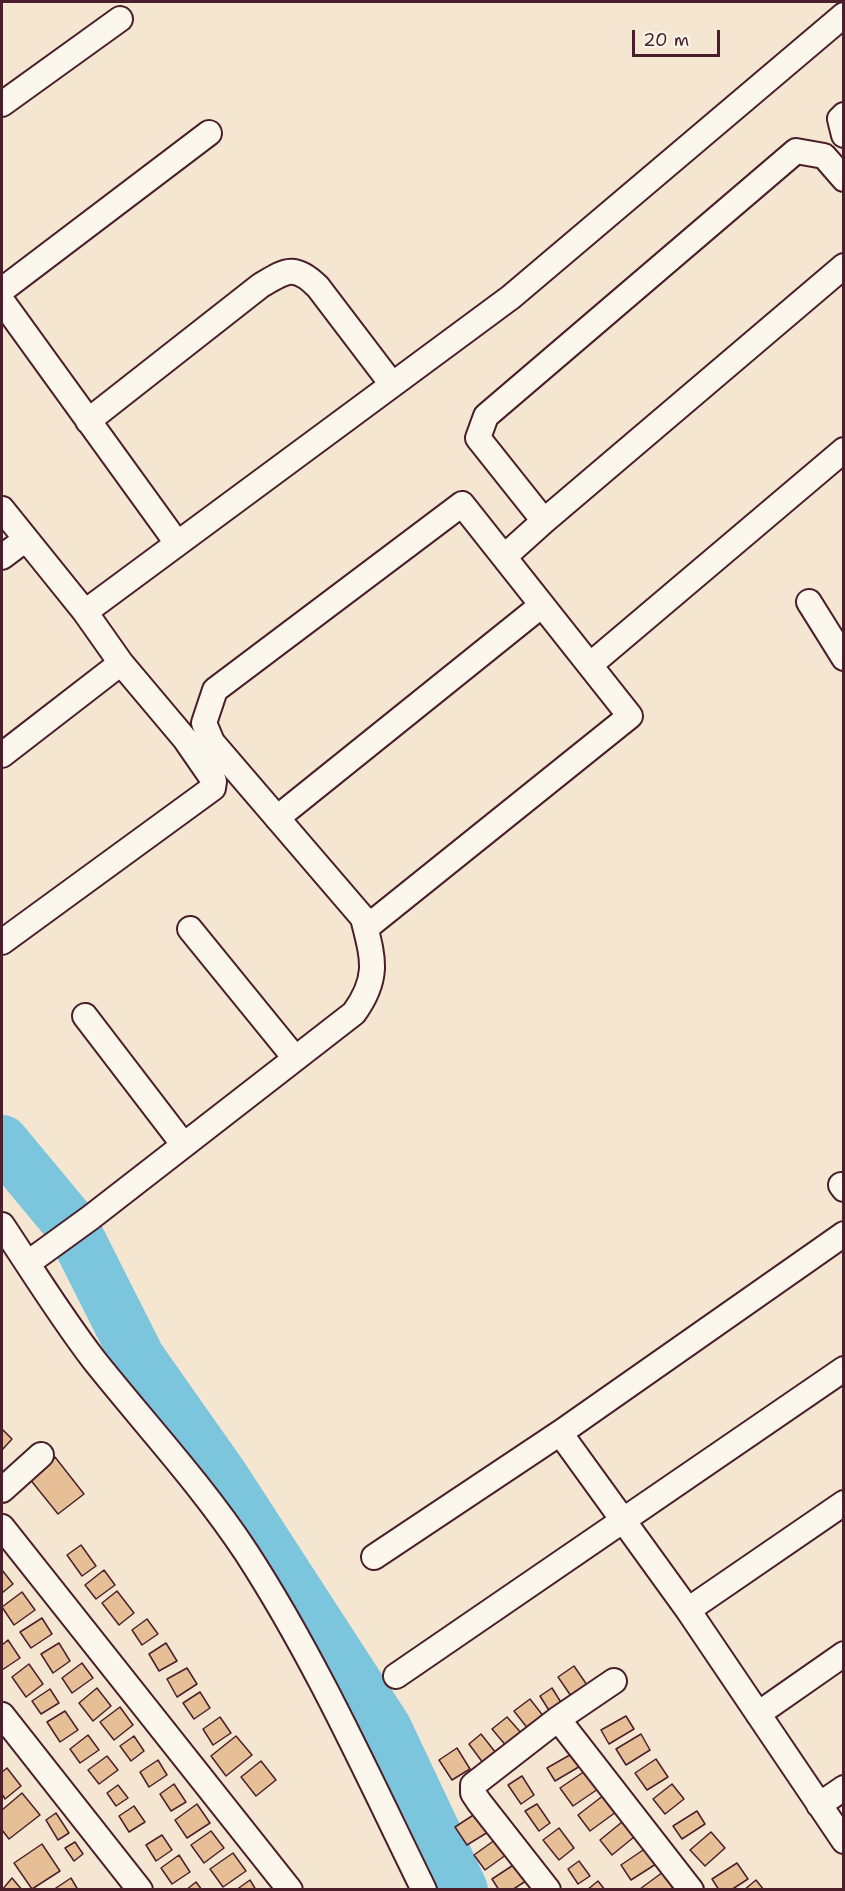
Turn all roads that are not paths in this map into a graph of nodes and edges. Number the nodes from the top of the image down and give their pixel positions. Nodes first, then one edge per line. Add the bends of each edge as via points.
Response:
1 (843, 15) edge
2 (120, 19) dead end
3 (2, 104) edge
4 (843, 116) edge
5 (208, 133) dead end
6 (843, 135) edge
7 (843, 179) edge
8 (843, 266) edge
9 (2, 290) edge
10 (2, 301) edge
11 (392, 383) junction
12 (87, 421) junction
13 (843, 450) edge
14 (2, 508) edge
15 (544, 521) junction
16 (26, 539) junction
17 (177, 543) junction
18 (504, 556) junction
19 (2, 557) edge
20 (809, 602) dead end
21 (542, 605) junction
22 (85, 612) junction
23 (843, 658) edge
24 (121, 663) junction
25 (590, 665) junction
26 (2, 755) edge
27 (277, 818) junction
28 (366, 928) junction
29 (190, 929) dead end
30 (2, 942) edge
31 (85, 1016) dead end
32 (295, 1058) junction
33 (183, 1144) junction
34 (2, 1225) edge
35 (843, 1234) edge
36 (28, 1263) junction
37 (843, 1369) edge
38 (560, 1433) junction
39 (41, 1455) dead end
40 (2, 1490) edge
41 (843, 1503) edge
42 (624, 1521) junction
43 (2, 1527) edge
44 (374, 1557) dead end
45 (688, 1611) junction
46 (843, 1654) edge
47 (396, 1676) dead end
48 (614, 1681) dead end
49 (758, 1714) junction
50 (2, 1715) edge
51 (558, 1719) junction
52 (843, 1788) edge
53 (819, 1805) junction
54 (843, 1841) edge
55 (140, 1890) edge
56 (290, 1890) edge
57 (424, 1890) edge
58 (548, 1890) edge
59 (691, 1890) edge

1 - 11 street via 511,297
2 - 3 street
4 - 6 street
5 - 9 street
7 - 15 street via 824,156 796,151 486,416 478,438
8 - 15 street
10 - 12 street
11 - 12 street via 318,287 306,275 287,271 260,286
11 - 17 street
12 - 17 street
13 - 25 street
14 - 16 street
15 - 18 street
16 - 19 street
16 - 22 street
17 - 22 street
18 - 21 street
18 - 27 street via 462,504 215,690 204,723 212,742
20 - 23 street
21 - 25 street
21 - 27 street
22 - 24 street
24 - 26 street
24 - 30 street via 211,774 213,788
25 - 28 street via 630,716
27 - 28 street via 363,918
28 - 32 street via 373,956 368,992 354,1013
29 - 32 street
31 - 33 street
32 - 33 street
33 - 36 street
34 - 36 street
35 - 38 street
36 - 57 street via 93,1358 247,1554 294,1634
37 - 42 street
38 - 42 street
38 - 44 street
39 - 40 street
41 - 45 street
42 - 45 street
42 - 47 street
43 - 56 street
45 - 49 street
46 - 49 street
48 - 51 street
49 - 53 street
50 - 55 street
51 - 58 street via 473,1785 479,1802
51 - 59 street
52 - 53 street
53 - 54 street

